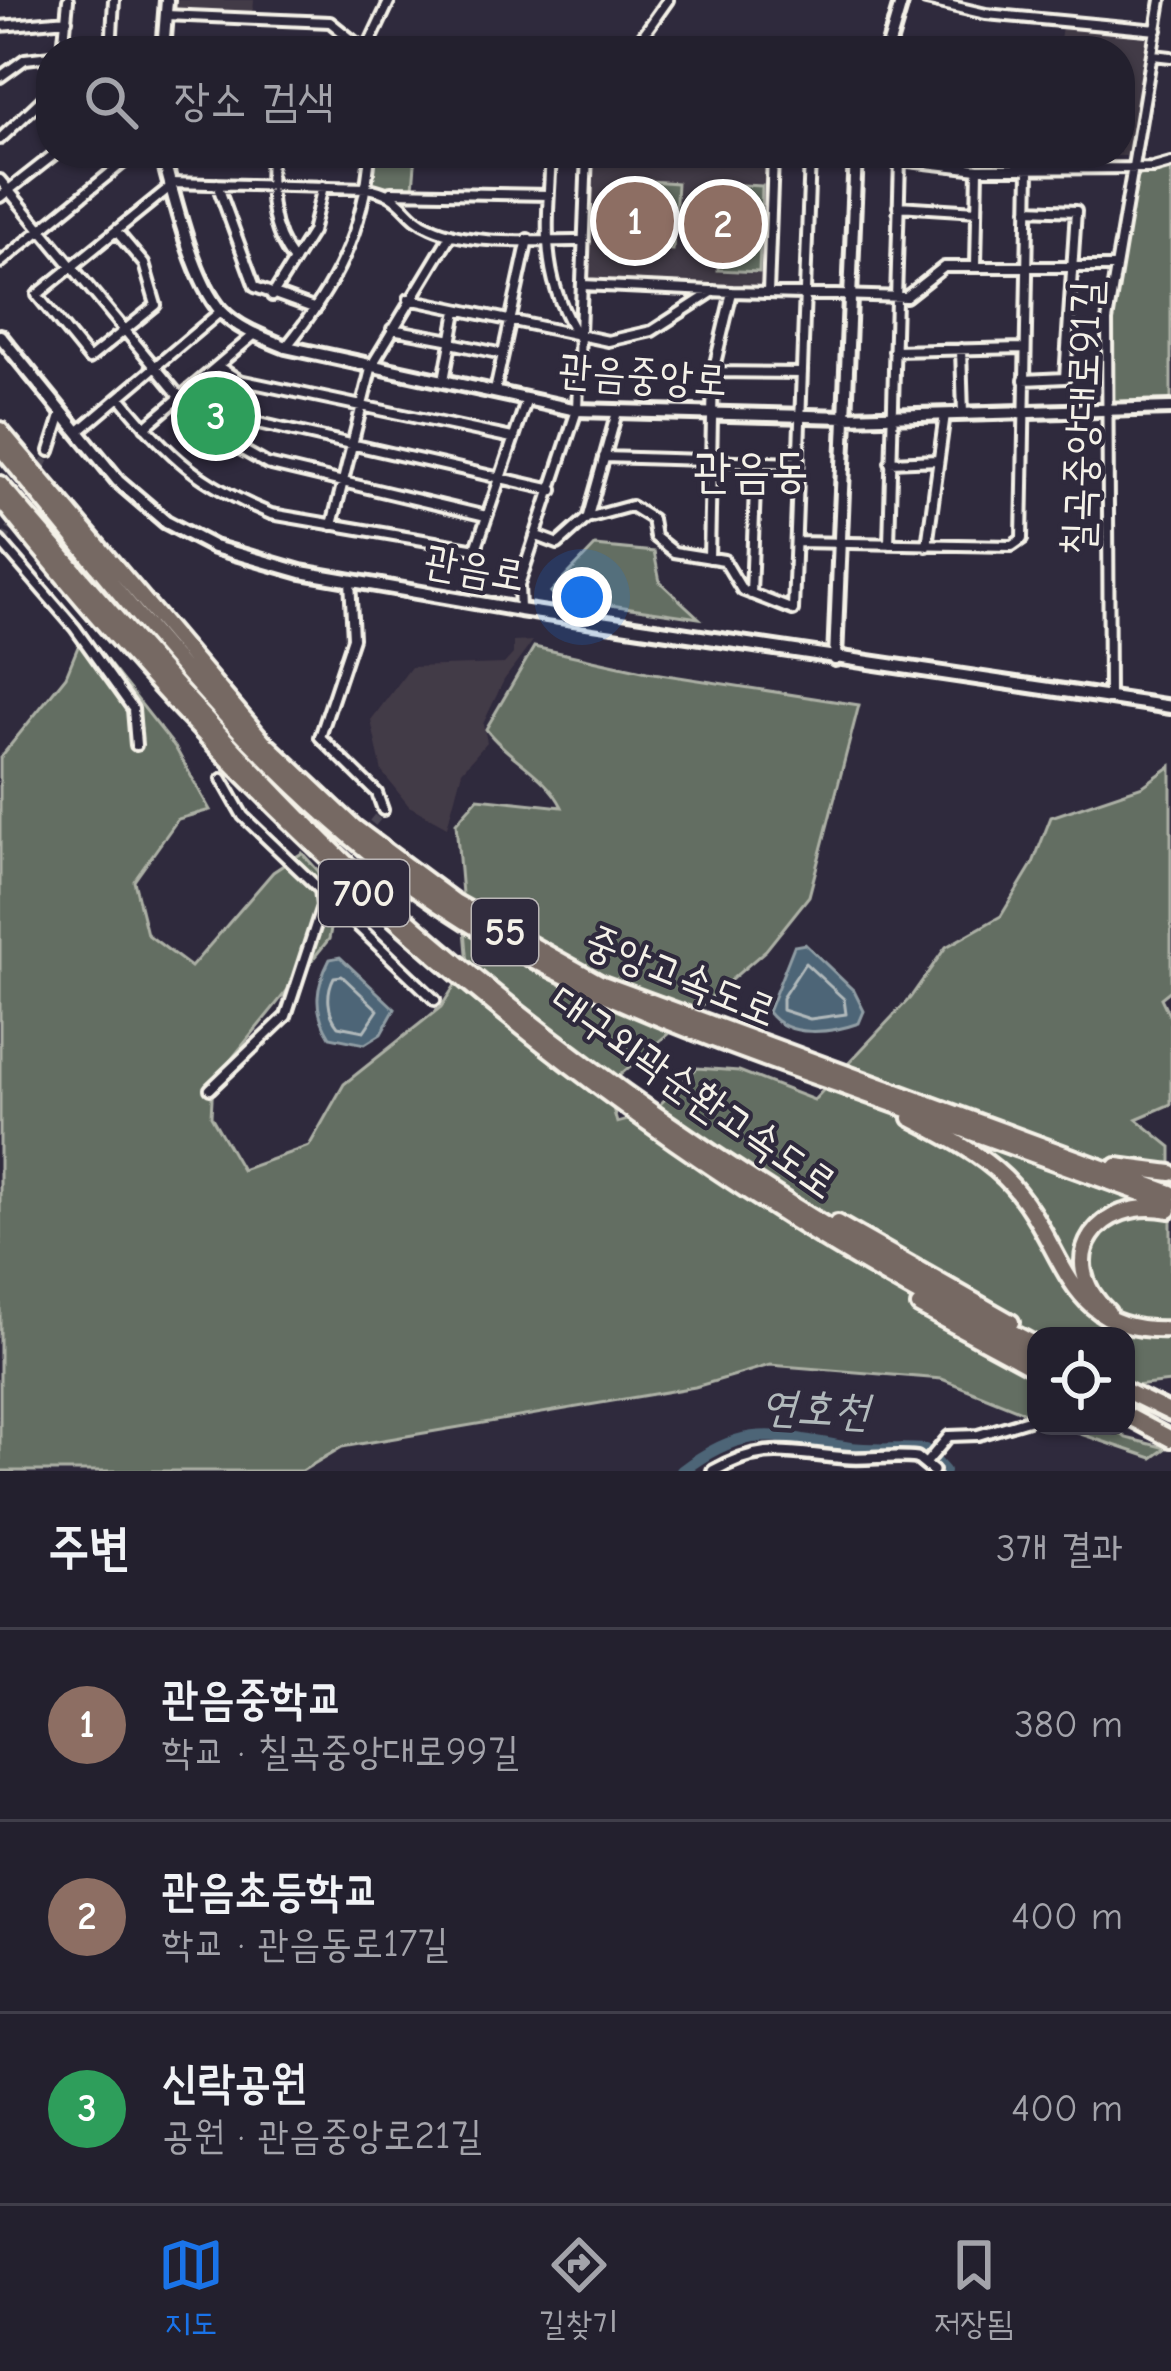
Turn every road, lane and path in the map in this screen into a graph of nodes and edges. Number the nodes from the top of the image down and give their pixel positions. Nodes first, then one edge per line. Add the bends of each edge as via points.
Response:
1 (68, 0) edge
2 (114, 0) edge
3 (167, 0) edge
4 (390, 0) edge
5 (668, 0) edge
6 (902, 0) edge
7 (926, 0) edge
8 (1161, 0) edge
9 (166, 15) junction
10 (67, 20) junction
11 (0, 26) edge
12 (1157, 30) junction
13 (65, 36) edge
14 (111, 36) edge
15 (165, 36) edge
16 (347, 36) edge
17 (373, 36) edge
18 (643, 36) edge
19 (891, 36) edge
20 (1154, 55) junction
21 (1171, 57) edge
22 (36, 58) edge
23 (0, 77) edge
24 (36, 108) edge
25 (0, 139) edge
26 (1135, 158) edge
27 (1171, 163) edge
28 (37, 168) edge
29 (117, 168) edge
30 (166, 168) edge
31 (270, 168) edge
32 (369, 168) edge
33 (550, 168) edge
34 (586, 168) edge
35 (772, 168) edge
36 (810, 168) edge
37 (855, 168) edge
38 (900, 168) edge
39 (969, 168) edge
40 (978, 169) junction
41 (1133, 169) junction
42 (1029, 170) junction
43 (0, 180) edge
44 (171, 184) junction
45 (217, 184) junction
46 (269, 184) junction
47 (323, 186) junction
48 (368, 188) junction
49 (390, 192) junction
50 (4, 194) edge
51 (549, 195) junction
52 (898, 206) junction
53 (1028, 209) junction
54 (977, 211) junction
55 (42, 230) junction
56 (117, 232) junction
57 (451, 234) junction
58 (528, 239) junction
59 (544, 240) junction
60 (584, 242) junction
61 (294, 261) junction
62 (0, 263) edge
63 (1027, 265) junction
64 (1073, 265) junction
65 (976, 266) junction
66 (1115, 267) junction
67 (72, 268) junction
68 (582, 285) junction
69 (714, 291) junction
70 (732, 292) junction
71 (768, 293) junction
72 (806, 295) junction
73 (272, 296) junction
74 (849, 296) junction
75 (896, 298) junction
76 (410, 299) junction
77 (316, 309) junction
78 (221, 310) junction
79 (458, 310) junction
80 (510, 324) junction
81 (392, 329) junction
82 (125, 332) junction
83 (255, 334) junction
84 (0, 336) edge
85 (580, 340) junction
86 (452, 341) junction
87 (286, 347) junction
88 (1025, 348) junction
89 (961, 349) junction
90 (894, 351) junction
91 (503, 354) junction
92 (372, 365) junction
93 (155, 366) junction
94 (219, 367) junction
95 (713, 372) junction
96 (802, 373) junction
97 (239, 380) junction
98 (444, 380) junction
99 (1024, 380) junction
100 (495, 392) junction
101 (120, 397) junction
102 (181, 398) junction
103 (527, 398) junction
104 (362, 406) junction
105 (1171, 408) edge
106 (577, 410) junction
107 (1106, 410) junction
108 (62, 412) junction
109 (617, 412) junction
110 (1024, 412) junction
111 (944, 414) junction
112 (963, 414) junction
113 (714, 415) junction
114 (800, 415) junction
115 (891, 416) junction
116 (232, 417) junction
117 (846, 417) junction
118 (145, 427) junction
119 (0, 430) edge
120 (78, 432) junction
121 (512, 438) junction
122 (226, 441) junction
123 (352, 444) junction
124 (0, 447) edge
125 (50, 452) tunnel mouth
126 (604, 457) junction
127 (712, 457) junction
128 (938, 460) junction
129 (756, 461) junction
130 (890, 461) junction
131 (798, 463) junction
132 (500, 476) junction
133 (342, 482) junction
134 (0, 484) edge
135 (553, 490) junction
136 (0, 499) edge
137 (486, 516) junction
138 (587, 518) junction
139 (332, 525) junction
140 (537, 536) junction
141 (0, 541) edge
142 (796, 542) junction
143 (840, 543) junction
144 (889, 544) junction
145 (927, 546) junction
146 (709, 558) junction
147 (350, 580) junction
148 (751, 594) junction
149 (520, 610) junction
150 (835, 659) junction
151 (1108, 697) junction
152 (1171, 707) edge
153 (136, 746) dead end
154 (222, 779) dead end
155 (383, 810) dead end
156 (320, 889) junction
157 (435, 1000) dead end
158 (210, 1089) dead end
159 (864, 1094) junction
160 (1041, 1146) junction
161 (1171, 1173) edge
162 (745, 1191) junction
163 (1171, 1193) edge
164 (1171, 1207) edge
165 (1171, 1325) edge
166 (1027, 1337) edge
167 (1027, 1351) edge
168 (1027, 1364) edge
169 (1135, 1389) edge
170 (1135, 1391) edge
171 (1171, 1402) edge
172 (1135, 1405) edge
173 (1171, 1413) edge
174 (1027, 1420) edge
175 (1135, 1420) edge
176 (1171, 1423) edge
177 (1171, 1439) edge
178 (929, 1464) edge
179 (713, 1471) edge

1 - 10 street
2 - 14 street
3 - 9 main road
4 - 17 street
5 - 18 street
6 - 19 main road
7 - 12 street via 986,14
8 - 12 street, 칠곡중앙대로91길
9 - 15 main road
9 - 16 street via 330,22
10 - 11 street
10 - 13 street
12 - 20 street, 칠곡중앙대로91길
20 - 21 street
20 - 26 street, 칠곡중앙대로91길
22 - 23 street
24 - 25 street
27 - 41 street
28 - 50 street
29 - 55 street
30 - 44 main road, 관음중앙로
31 - 46 street
32 - 48 street
33 - 51 street
34 - 60 street
35 - 71 street
36 - 72 street
37 - 74 main road
38 - 52 street
39 - 40 street
40 - 42 street
40 - 54 street
41 - 42 street
41 - 66 street, 칠곡중앙대로91길
42 - 53 street
43 - 50 street
44 - 45 street
44 - 56 street
44 - 78 main road, 관음중앙로
45 - 46 street
45 - 73 street via 247,271
46 - 47 street
46 - 61 street via 282,245
47 - 48 street
47 - 61 street via 312,232
48 - 49 street
48 - 77 street via 349,256
49 - 51 street
49 - 57 street via 426,226
50 - 55 street
51 - 59 street
52 - 54 street
52 - 75 street
53 - 63 street
53 - 64 street via 1076,211
54 - 65 street
55 - 62 street
55 - 67 street
56 - 67 street
56 - 82 street via 144,264 156,305
57 - 58 street
57 - 76 street
58 - 59 street
58 - 80 street
59 - 60 street
59 - 85 street via 564,314
60 - 68 street
61 - 73 street
63 - 64 street
63 - 65 street
63 - 88 street
64 - 66 street
64 - 99 street via 1065,378
65 - 75 street via 944,267
66 - 107 street, 칠곡중앙대로91길
67 - 82 street
67 - 82 street via 37,296 89,358
68 - 69 street
68 - 85 street
69 - 70 street
69 - 85 street via 652,331
70 - 71 street
70 - 95 street
71 - 72 street
72 - 74 street
72 - 96 street
73 - 77 street
74 - 75 street
74 - 117 main road
75 - 90 street
76 - 79 street
76 - 81 street
77 - 87 street
78 - 83 main road, 관음중앙로
78 - 93 street
79 - 80 street
79 - 86 street
80 - 85 street
80 - 91 street
81 - 86 street
81 - 92 street
82 - 93 street
83 - 87 main road, 관음중앙로
83 - 94 street
84 - 108 main road, 관음로
85 - 106 street
86 - 91 street
86 - 98 street
87 - 92 main road, 관음중앙로
88 - 89 street
88 - 99 street
89 - 90 street
89 - 112 street
90 - 115 street
91 - 100 street
92 - 98 main road, 관음중앙로
92 - 104 street
93 - 101 street
93 - 102 street
94 - 97 street
94 - 102 street
95 - 96 street
95 - 113 street
96 - 114 street
97 - 104 street
97 - 116 street
98 - 100 main road, 관음중앙로
99 - 110 street
100 - 103 main road, 관음중앙로
101 - 118 street
101 - 120 street
102 - 118 street
102 - 122 street
103 - 106 main road, 관음중앙로
103 - 121 street
104 - 121 street
104 - 123 street
105 - 107 main road, 관음중앙로
106 - 109 main road, 관음중앙로
106 - 135 street
107 - 110 main road, 관음중앙로
107 - 151 street, 칠곡중앙대로91길
108 - 120 main road, 관음로
108 - 125 street
109 - 113 main road, 관음중앙로
109 - 126 street
110 - 112 main road, 관음중앙로
110 - 145 street via 1022,539 1012,546
111 - 112 main road, 관음중앙로
111 - 115 main road, 관음중앙로
111 - 128 street
113 - 114 main road, 관음중앙로
113 - 127 street
114 - 117 main road, 관음중앙로
114 - 131 street
115 - 117 main road, 관음중앙로
115 - 130 street
116 - 122 street
116 - 123 street
117 - 143 main road
118 - 139 street via 176,463 240,501
119 - 160 highway, 중앙고속도로 / 55 via 264,742 354,827 455,902 600,983
120 - 147 main road, 관음로 via 166,522 236,554
121 - 132 street
122 - 133 street via 267,464
123 - 132 street
123 - 133 street
124 - 159 highway, 중앙고속도로 / 55 via 256,749 411,884 596,992
126 - 127 street
126 - 138 street
127 - 129 street
127 - 146 street
128 - 130 street
128 - 145 street
129 - 131 street
129 - 148 street
130 - 144 street
131 - 142 street
132 - 135 street
132 - 137 street
133 - 137 street
133 - 139 street
134 - 166 highway, 대구외곽순환고속도로 / 700 via 163,674 358,873 494,990 773,1191 939,1294
135 - 140 street
136 - 162 highway, 대구외곽순환고속도로 / 700 via 155,686 269,805 518,1026
137 - 139 street via 476,549
138 - 140 street via 558,544
138 - 146 street via 632,506 652,519 659,542
140 - 149 street via 519,585
141 - 153 street via 133,709
142 - 143 street
142 - 148 street via 793,610
143 - 144 street
143 - 150 main road
144 - 145 street
146 - 148 street via 724,560
147 - 149 main road, 관음로
147 - 155 street via 352,638 320,737 377,793
149 - 150 main road, 관음로
150 - 151 main road, 관음로
151 - 152 main road, 관음로
154 - 156 street via 243,816
156 - 157 street
156 - 158 street via 322,906 286,1016
159 - 164 highway, 중앙고속도로 / 55
159 - 165 highway via 960,1143 1004,1177 1078,1297 1104,1318 1139,1330
160 - 161 highway
160 - 163 highway, 중앙고속도로 / 55
162 - 167 highway, 대구외곽순환고속도로 / 700
162 - 168 highway via 911,1301
164 - 165 highway via 1146,1206 1101,1223 1081,1264 1105,1311
169 - 171 highway
170 - 173 highway
172 - 176 highway
174 - 178 street via 949,1436
175 - 177 highway
178 - 179 street via 778,1448

